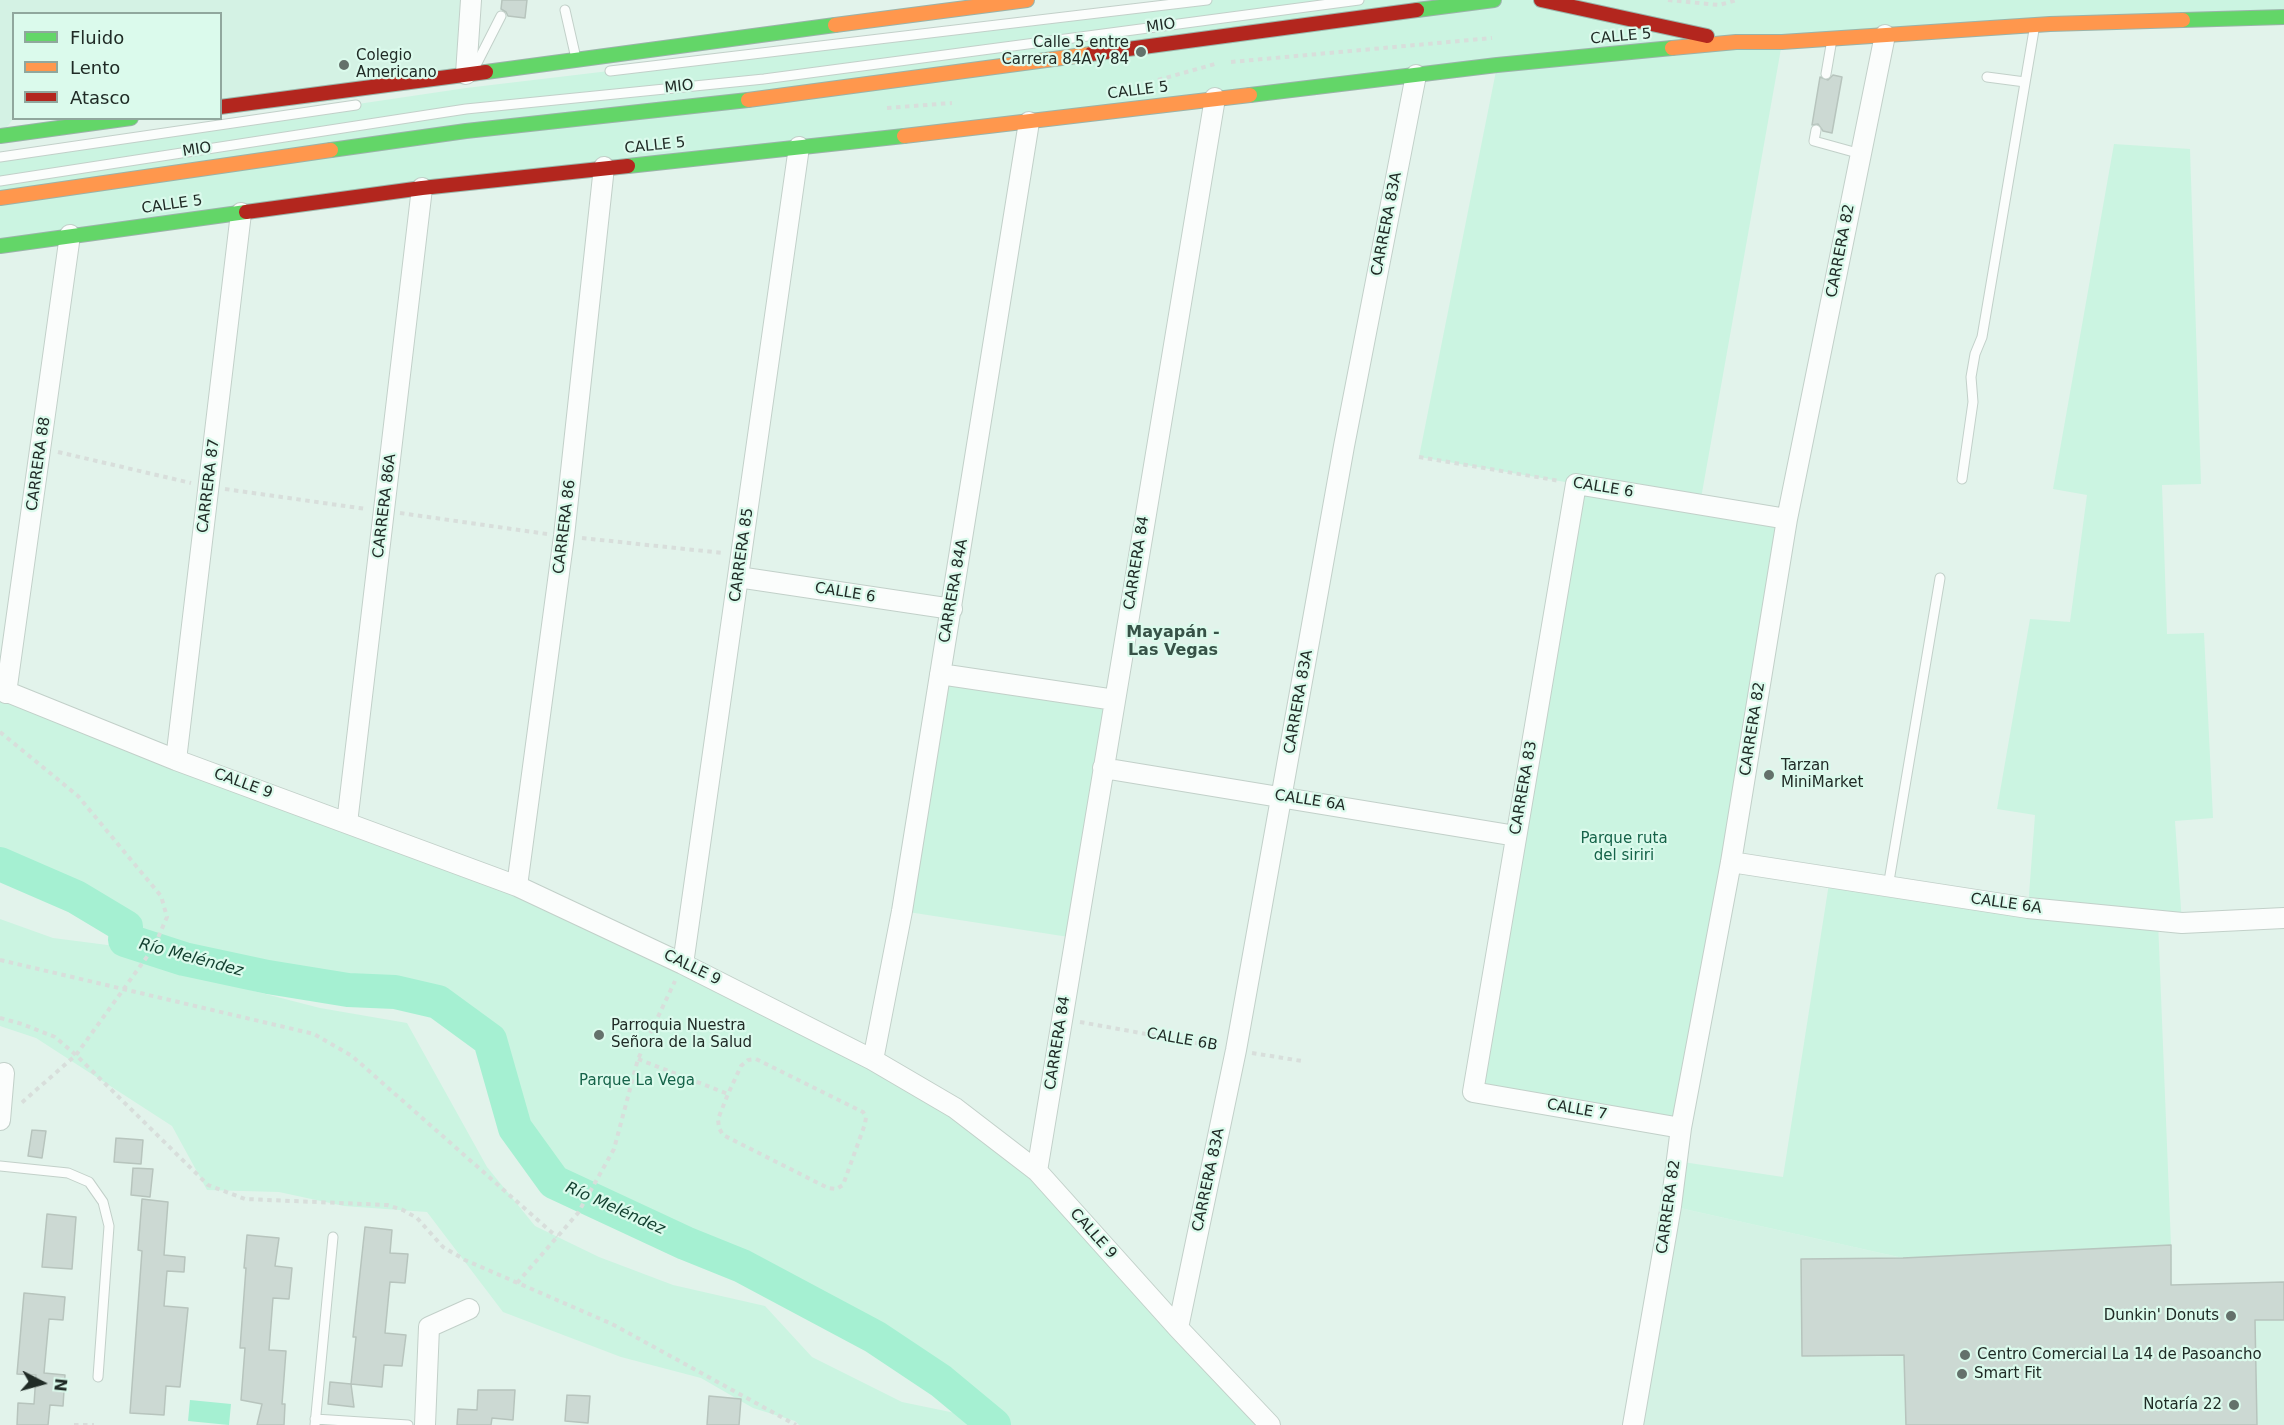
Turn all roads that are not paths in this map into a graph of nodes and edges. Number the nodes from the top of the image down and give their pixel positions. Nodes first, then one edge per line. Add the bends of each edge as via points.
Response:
1 (471, 0) edge
2 (1027, 0) edge
3 (1207, 0) edge
4 (1359, 0) edge
5 (1494, 0) edge
6 (1541, 0) edge
7 (565, 10) dead end
8 (501, 16) dead end
9 (2282, 18) edge
10 (2035, 25) junction
11 (1885, 35) junction
12 (1832, 39) junction
13 (1736, 42) junction
14 (577, 59) junction
15 (604, 72) dead end
16 (469, 74) junction
17 (1826, 74) dead end
18 (1416, 75) junction
19 (1987, 78) dead end
20 (2025, 82) junction
21 (1215, 98) junction
22 (364, 103) dead end
23 (222, 107) edge
24 (116, 120) edge
25 (1029, 122) junction
26 (1816, 130) dead end
27 (0, 136) edge
28 (799, 147) junction
29 (1861, 154) junction
30 (0, 157) edge
31 (604, 167) junction
32 (0, 181) edge
33 (117, 181) junction
34 (422, 188) junction
35 (0, 198) edge
36 (91, 201) dead end
37 (241, 213) junction
38 (63, 229) junction
39 (0, 246) edge
40 (1962, 479) dead end
41 (1576, 484) joint
42 (1787, 519) junction
43 (738, 577) junction
44 (1940, 578) dead end
45 (952, 609) junction
46 (940, 674) junction
47 (3, 691) edge
48 (1115, 700) junction
49 (176, 760) junction
50 (1103, 768) junction
51 (1283, 797) junction
52 (347, 823) junction
53 (1516, 836) junction
54 (1731, 862) junction
55 (517, 886) junction
56 (1888, 887) junction
57 (2284, 918) edge
58 (683, 964) junction
59 (873, 1060) junction
60 (4, 1073) dead end
61 (1473, 1092) joint
62 (0, 1118) edge
63 (1681, 1128) junction
64 (0, 1167) edge
65 (1037, 1171) junction
66 (333, 1237) dead end
67 (469, 1309) dead end
68 (1178, 1328) junction
69 (98, 1377) dead end
70 (315, 1422) edge
71 (408, 1425) edge
72 (426, 1425) edge
73 (1270, 1425) edge
74 (1633, 1425) edge

1 - 16 street
2 - 14 main road
3 - 15 lane, MIO
4 - 32 lane, MIO via 764,79 466,109
5 - 33 main road via 763,98 466,131
6 - 13 main road
7 - 14 lane
8 - 16 lane
9 - 10 main road, CALLE 5
10 - 11 main road, CALLE 5
10 - 20 lane
11 - 12 main road, CALLE 5
11 - 29 street, CARRERA 82
12 - 13 main road, CALLE 5
12 - 17 lane
13 - 18 main road, CALLE 5
14 - 16 main road
16 - 23 main road
18 - 21 main road, CALLE 5
18 - 51 street, CARRERA 83A via 1346,434
19 - 20 lane
20 - 40 lane via 1982,337 1971,377 1973,402
21 - 25 main road, CALLE 5
21 - 48 street, CARRERA 84
22 - 30 lane, MIO
24 - 27 main road
25 - 28 main road, CALLE 5
25 - 45 street, CARRERA 84A
26 - 29 lane via 1814,141
28 - 31 main road, CALLE 5
28 - 43 street, CARRERA 85
29 - 42 street, CARRERA 82
31 - 34 main road, CALLE 5
31 - 55 street, CARRERA 86 via 564,536
33 - 35 main road
33 - 36 main road
34 - 37 main road, CALLE 5
34 - 52 street, CARRERA 86A
37 - 38 main road, CALLE 5
37 - 49 street, CARRERA 87
38 - 39 main road, CALLE 5 via 20,244
38 - 47 street, CARRERA 88
41 - 42 street, CALLE 6
41 - 53 street, CARRERA 83
42 - 54 street, CARRERA 82
43 - 45 street, CALLE 6
43 - 58 street, CARRERA 85
44 - 56 lane
45 - 46 street, CARRERA 84A
46 - 48 street
46 - 59 street, CARRERA 84A via 902,911
47 - 49 street, CALLE 9
48 - 50 street, CARRERA 84
49 - 52 street, CALLE 9
50 - 51 street, CALLE 6A
50 - 65 street, CARRERA 84
51 - 53 street, CALLE 6A
51 - 68 street, CARRERA 83A
52 - 55 street, CALLE 9
53 - 61 street, CARRERA 83
54 - 56 street, CALLE 6A
54 - 63 street, CARRERA 82
55 - 58 street, CALLE 9
56 - 57 street, CALLE 6A via 2028,908 2165,921
58 - 59 street, CALLE 9
59 - 65 street, CALLE 9 via 955,1108
60 - 62 street
61 - 63 street, CALLE 7
63 - 74 street, CARRERA 82
64 - 69 lane via 68,1173 89,1182 103,1202 109,1226
65 - 68 street, CALLE 9
66 - 70 lane
67 - 72 street via 429,1327
68 - 73 street, CALLE 9
70 - 71 lane

